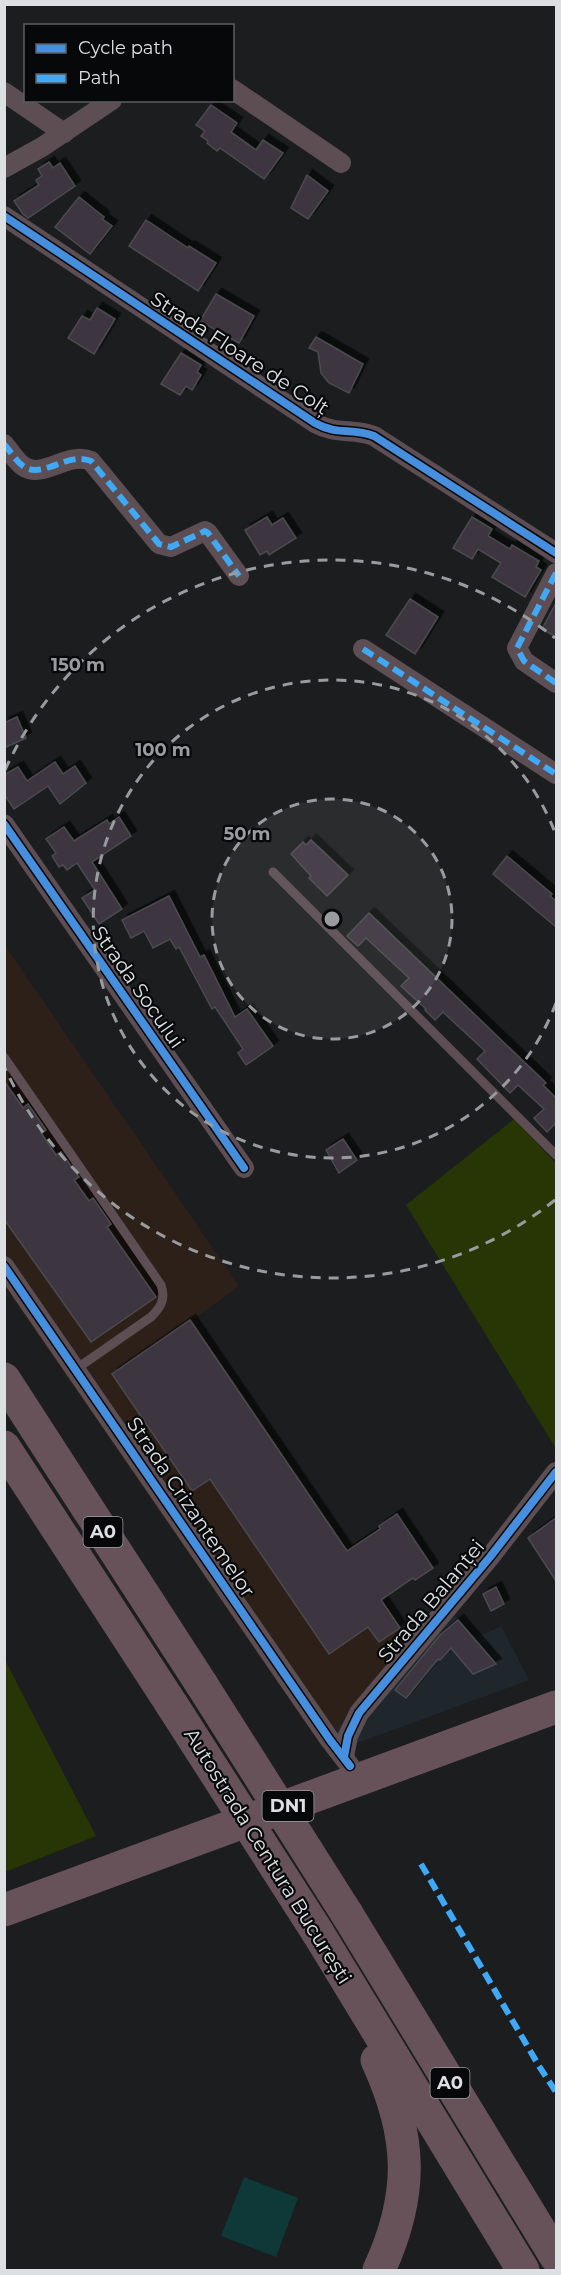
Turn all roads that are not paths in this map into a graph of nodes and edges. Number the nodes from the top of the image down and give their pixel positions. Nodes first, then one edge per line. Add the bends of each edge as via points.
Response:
1 (234, 90) edge
2 (4, 92) edge
3 (108, 102) edge
4 (64, 133) junction
5 (341, 163) dead end
6 (4, 168) edge
7 (4, 216) edge
8 (4, 444) edge
9 (556, 553) edge
10 (556, 573) edge
11 (239, 576) dead end
12 (363, 649) dead end
13 (556, 683) edge
14 (556, 774) edge
15 (4, 824) edge
16 (273, 873) dead end
17 (4, 1057) edge
18 (556, 1155) edge
19 (244, 1168) dead end
20 (4, 1266) edge
21 (76, 1369) junction
22 (4, 1379) edge
23 (4, 1447) edge
24 (556, 1472) edge
25 (556, 1690) edge
26 (556, 1707) edge
27 (347, 1762) junction
28 (4, 1893) edge
29 (4, 1910) edge
30 (342, 1972) junction
31 (555, 2255) edge
32 (523, 2270) edge
33 (379, 2271) edge

1 - 5 street
2 - 4 street
3 - 4 street
4 - 6 street
7 - 9 street, Strada Floare de Colț via 315,423 336,432 366,433 380,439
8 - 11 street via 20,464 31,470 77,457 91,460 159,544 171,547 205,531
10 - 13 street via 517,648 524,662
12 - 14 street
15 - 19 street, Strada Socului
16 - 18 lane
17 - 21 lane via 163,1293 161,1306 151,1317
20 - 21 street, Strada Crizantemelor
21 - 27 street, Strada Crizantemelor
22 - 31 highway, Autostrada Centura București / A0, bridge via 202,1684
23 - 30 highway, Autostrada Centura București / A0, bridge
24 - 27 street, Strada Balanței via 359,1713 348,1736
25 - 27 highway, DN1
26 - 29 highway, DN1
27 - 28 highway, DN1
30 - 32 highway, Autostrada Centura București / A0
30 - 33 highway via 396,2107 403,2142 406,2172 402,2206

